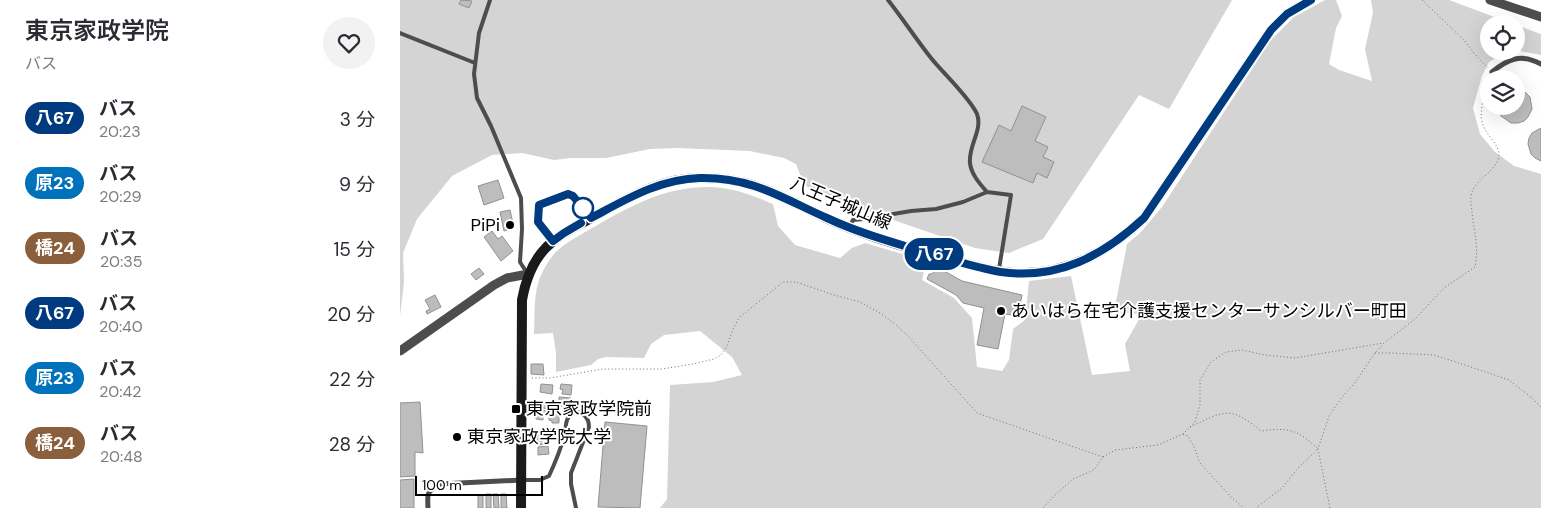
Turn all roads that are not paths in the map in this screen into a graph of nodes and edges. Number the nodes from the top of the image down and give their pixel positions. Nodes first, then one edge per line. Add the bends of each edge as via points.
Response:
1 (490, 0) edge
2 (888, 0) edge
3 (1310, 0) edge
4 (1490, 0) edge
5 (1541, 17) edge
6 (400, 33) edge
7 (475, 63) junction
8 (1541, 64) edge
9 (1494, 70) edge
10 (987, 192) junction
11 (591, 218) junction
12 (849, 228) junction
13 (553, 241) junction
14 (998, 271) junction
15 (528, 274) junction
16 (400, 351) edge
17 (522, 480) junction
18 (428, 508) edge
19 (521, 508) edge
20 (576, 508) edge

1 - 7 lane via 479,33
2 - 10 lane via 977,114 979,125 970,162 975,176
3 - 14 main road, 八王子城山線 via 1287,14 1271,30 1152,207 1134,228 1108,248 1067,266 1026,273
4 - 5 street
6 - 7 lane
7 - 15 lane via 477,98 521,198 520,262
8 - 9 street via 1522,58 1513,59
10 - 12 lane via 936,209 853,220
10 - 14 lane via 1011,195
11 - 12 main road, 八王子城山線 via 654,187 684,180 716,178 756,185
11 - 13 main road, 八王子城山線
11 - 13 lane via 568,194 539,205 538,222
12 - 14 main road, 八王子城山線
13 - 15 main road, 八王子城山線
15 - 16 street via 507,278 494,285
15 - 17 main road, 八王子城山線 via 521,312
17 - 18 street via 440,484 427,494
17 - 19 main road, 八王子城山線
17 - 20 lane via 540,480 549,476 567,421 572,414 581,412 589,421 589,427 570,473

